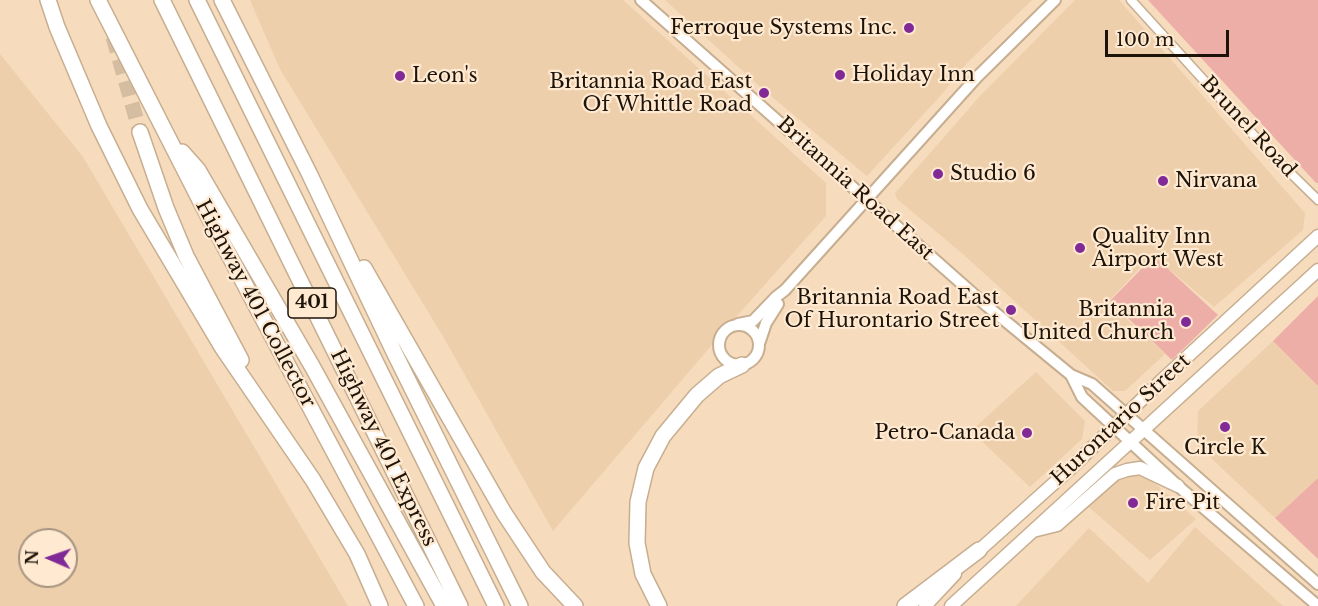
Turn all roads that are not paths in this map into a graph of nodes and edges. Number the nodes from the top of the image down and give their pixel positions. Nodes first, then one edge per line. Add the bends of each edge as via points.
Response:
1 (48, 0) edge
2 (98, 0) edge
3 (162, 0) edge
4 (197, 0) edge
5 (222, 0) edge
6 (641, 0) edge
7 (1055, 0) edge
8 (1131, 0) edge
9 (140, 132) tunnel mouth
10 (169, 137) junction
11 (309, 173) junction
12 (866, 199) junction
13 (1318, 201) edge
14 (1318, 236) edge
15 (1318, 270) edge
16 (785, 290) junction
17 (738, 324) junction
18 (760, 341) junction
19 (742, 365) junction
20 (1071, 375) junction
21 (270, 415) junction
22 (1136, 422) junction
23 (1124, 434) junction
24 (1178, 486) junction
25 (1032, 531) junction
26 (979, 550) junction
27 (1318, 584) edge
28 (380, 606) edge
29 (416, 606) edge
30 (444, 606) edge
31 (460, 606) edge
32 (496, 606) edge
33 (520, 606) edge
34 (575, 606) edge
35 (659, 606) edge
36 (905, 606) edge
37 (925, 606) edge
38 (951, 606) edge
39 (1318, 606) edge

1 - 21 highway via 99,126 140,209 222,347
2 - 10 highway, Highway 401 Collector / 401
3 - 31 highway, Highway 401 Express / 401
4 - 32 highway, Highway 401 Express / 401
5 - 11 highway, 401
6 - 12 main road, Britannia Road East
7 - 12 main road via 977,77
8 - 13 street, Brunel Road
9 - 21 highway via 186,256
10 - 29 highway, Highway 401 Collector / 401
10 - 30 highway via 198,170
11 - 33 highway, 401
11 - 34 highway via 504,513 543,572
12 - 16 main road
12 - 20 main road, Britannia Road East
14 - 22 main road, Hurontario Street
15 - 22 main road, Hurontario Street
16 - 17 main road via 753,321
16 - 18 main road
17 - 18 main road via 753,329
17 - 19 main road via 722,333 719,347 725,359
18 - 19 main road via 755,358
19 - 35 highway via 720,376 697,395 663,436 646,468 638,502 637,543 643,574
20 - 22 main road, Britannia Road East via 1092,384
20 - 23 main road, Britannia Road East via 1082,397
21 - 28 highway via 357,554
22 - 23 main road, Hurontario Street
22 - 23 main road, Hurontario Street
22 - 27 main road, Britannia Road East
23 - 24 main road, Britannia Road East
23 - 25 main road, Hurontario Street
23 - 26 main road, Hurontario Street
24 - 25 main road via 1140,468 1126,470 1115,474 1057,525
24 - 39 main road, Britannia Road East
25 - 38 main road, Hurontario Street
26 - 36 highway
26 - 37 main road, Hurontario Street

